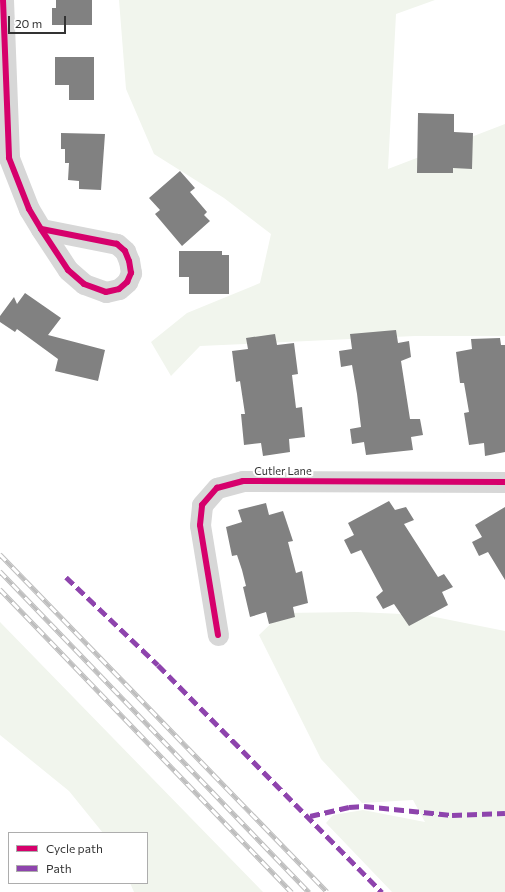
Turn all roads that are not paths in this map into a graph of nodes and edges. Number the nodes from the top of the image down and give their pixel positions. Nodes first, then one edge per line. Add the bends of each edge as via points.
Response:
1 (3, 0) edge
2 (41, 229) dead end
3 (505, 482) edge
4 (218, 635) dead end

1 - 2 street via 10,158 29,209
3 - 4 street, Cutler Lane via 243,481 217,488 202,505 200,525

